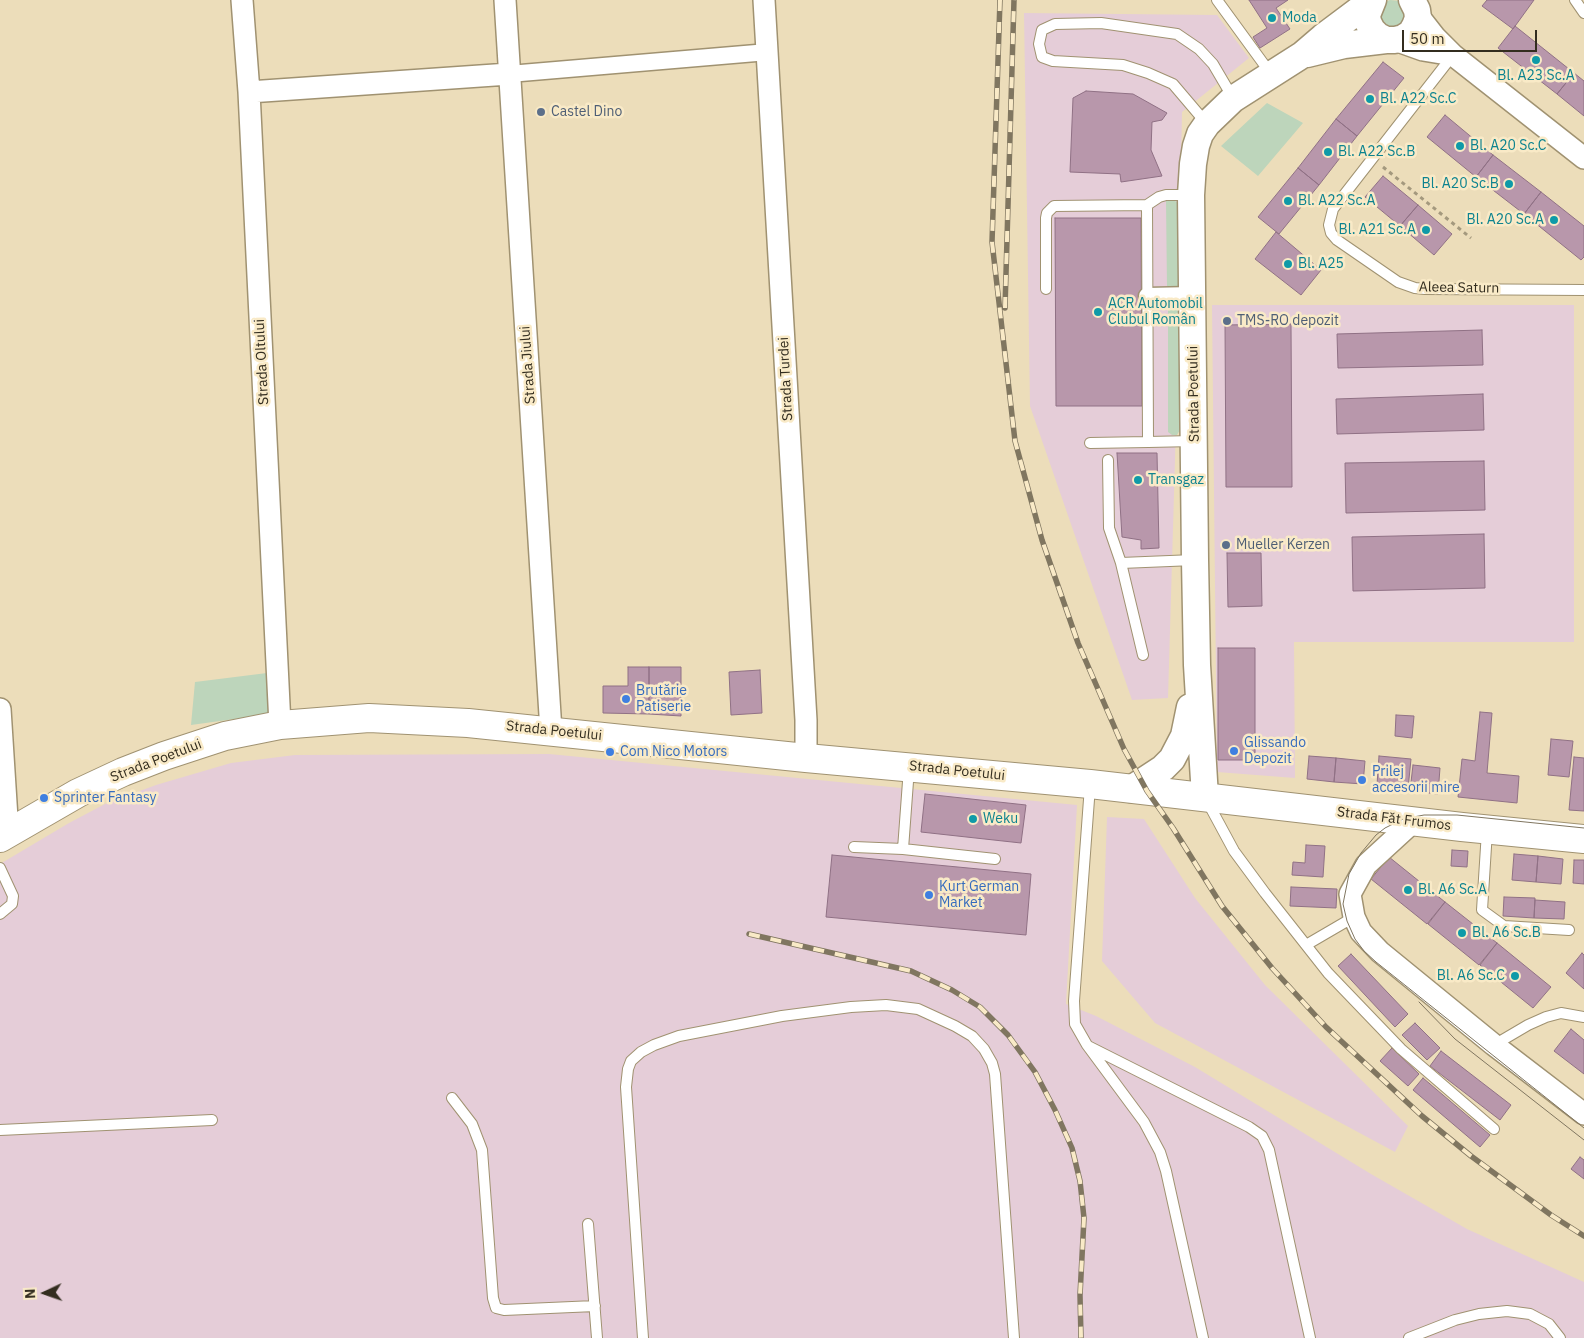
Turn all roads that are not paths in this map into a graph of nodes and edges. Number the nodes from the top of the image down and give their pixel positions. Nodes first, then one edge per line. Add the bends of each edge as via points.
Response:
1 (242, 0) edge
2 (505, 0) edge
3 (764, 0) edge
4 (1218, 0) edge
5 (1575, 0) edge
6 (1372, 1) edge
7 (1417, 6) edge
8 (1584, 13) edge
9 (1391, 40) junction
10 (768, 52) junction
11 (1302, 55) junction
12 (1453, 56) junction
13 (510, 74) junction
14 (1272, 74) junction
15 (249, 92) junction
16 (1233, 99) junction
17 (1207, 124) junction
18 (1584, 158) edge
19 (1191, 195) junction
20 (1147, 205) junction
21 (1046, 289) dead end
22 (1584, 290) edge
23 (1193, 295) junction
24 (1147, 296) junction
25 (1194, 441) junction
26 (1148, 442) junction
27 (1090, 443) dead end
28 (1108, 460) dead end
29 (1195, 560) junction
30 (1121, 563) junction
31 (1143, 655) dead end
32 (1197, 665) junction
33 (0, 709) edge
34 (280, 725) junction
35 (551, 731) junction
36 (806, 758) junction
37 (909, 767) junction
38 (1090, 784) junction
39 (1131, 789) junction
40 (1205, 797) junction
41 (1414, 821) junction
42 (1487, 830) junction
43 (4, 836) edge
44 (1584, 839) edge
45 (854, 847) dead end
46 (903, 850) junction
47 (995, 859) dead end
48 (0, 868) edge
49 (0, 914) edge
50 (1354, 917) junction
51 (1569, 930) dead end
52 (1306, 944) junction
53 (1584, 1017) edge
54 (1086, 1045) junction
55 (1494, 1045) junction
56 (452, 1098) dead end
57 (1584, 1114) edge
58 (212, 1120) dead end
59 (1494, 1129) dead end
60 (0, 1130) edge
61 (588, 1224) dead end
62 (595, 1306) junction
63 (597, 1338) edge
64 (643, 1338) edge
65 (1014, 1338) edge
66 (1203, 1338) edge
67 (1310, 1338) edge
68 (1409, 1338) edge
69 (1560, 1338) edge

1 - 15 street, Strada Oltului
2 - 13 street, Strada Jiului
3 - 10 street, Strada Turdei
4 - 14 lane
5 - 8 lane
6 - 9 street, Strada Poetului via 1368,22 1378,36
6 - 11 street, Strada Poetului
7 - 9 street, Strada Poetului via 1415,26 1410,33
7 - 12 street via 1435,37
9 - 11 street, Strada Poetului via 1344,45
9 - 12 street
10 - 13 street
10 - 36 street, Strada Turdei
11 - 14 street, Strada Poetului
12 - 18 street
12 - 22 lane, Aleea Saturn via 1333,209 1329,225 1331,233 1398,282 1425,289
13 - 15 street
13 - 35 street, Strada Jiului
14 - 16 street, Strada Poetului
15 - 34 street, Strada Oltului
16 - 17 street, Strada Poetului
16 - 17 lane via 1213,64 1199,49 1177,34 1101,23 1055,24 1042,30 1039,44 1042,57 1053,61 1123,65 1148,73 1173,84
17 - 19 street, Strada Poetului via 1196,146
19 - 20 lane via 1166,195
19 - 23 street, Strada Poetului
20 - 21 lane via 1059,205 1050,209 1046,218
20 - 24 lane
23 - 24 street
23 - 25 street, Strada Poetului
24 - 26 lane
25 - 26 lane
25 - 29 street, Strada Poetului
26 - 27 lane
28 - 30 lane via 1109,528
29 - 30 lane
29 - 32 street, Strada Poetului
30 - 31 lane
32 - 39 street, Strada Poetului via 1180,745 1164,768
32 - 40 street, Strada Poetului
33 - 43 street
34 - 35 main road, Strada Poetului via 369,718
34 - 43 main road, Strada Poetului via 225,736 123,772 78,793
35 - 36 main road, Strada Poetului
36 - 37 main road, Strada Poetului
37 - 38 main road, Strada Poetului
37 - 46 lane
38 - 39 main road, Strada Poetului
38 - 54 lane via 1074,1001 1075,1024
39 - 40 main road, Strada Poetului
40 - 41 main road, Strada Făt Frumos
40 - 52 lane via 1234,851
41 - 42 main road, Strada Făt Frumos
41 - 50 street via 1366,865 1350,894
42 - 44 main road, Strada Făt Frumos
42 - 51 lane via 1482,910 1504,926
45 - 46 lane
46 - 47 lane
48 - 49 lane via 13,896 12,904
50 - 52 lane
50 - 55 street via 1361,932 1380,952
52 - 59 lane via 1328,973 1401,1049
53 - 55 lane via 1561,1013 1546,1016
54 - 66 lane via 1144,1122 1160,1152
54 - 67 lane via 1262,1136 1269,1150
55 - 57 street
56 - 62 lane via 472,1124 482,1150 496,1308
58 - 60 lane
61 - 62 lane
62 - 63 lane
64 - 65 lane via 626,1087 631,1060 654,1044 679,1036 782,1016 886,1005 918,1009 955,1026 972,1036 992,1064
68 - 69 lane via 1456,1320 1507,1311 1530,1314 1549,1324

